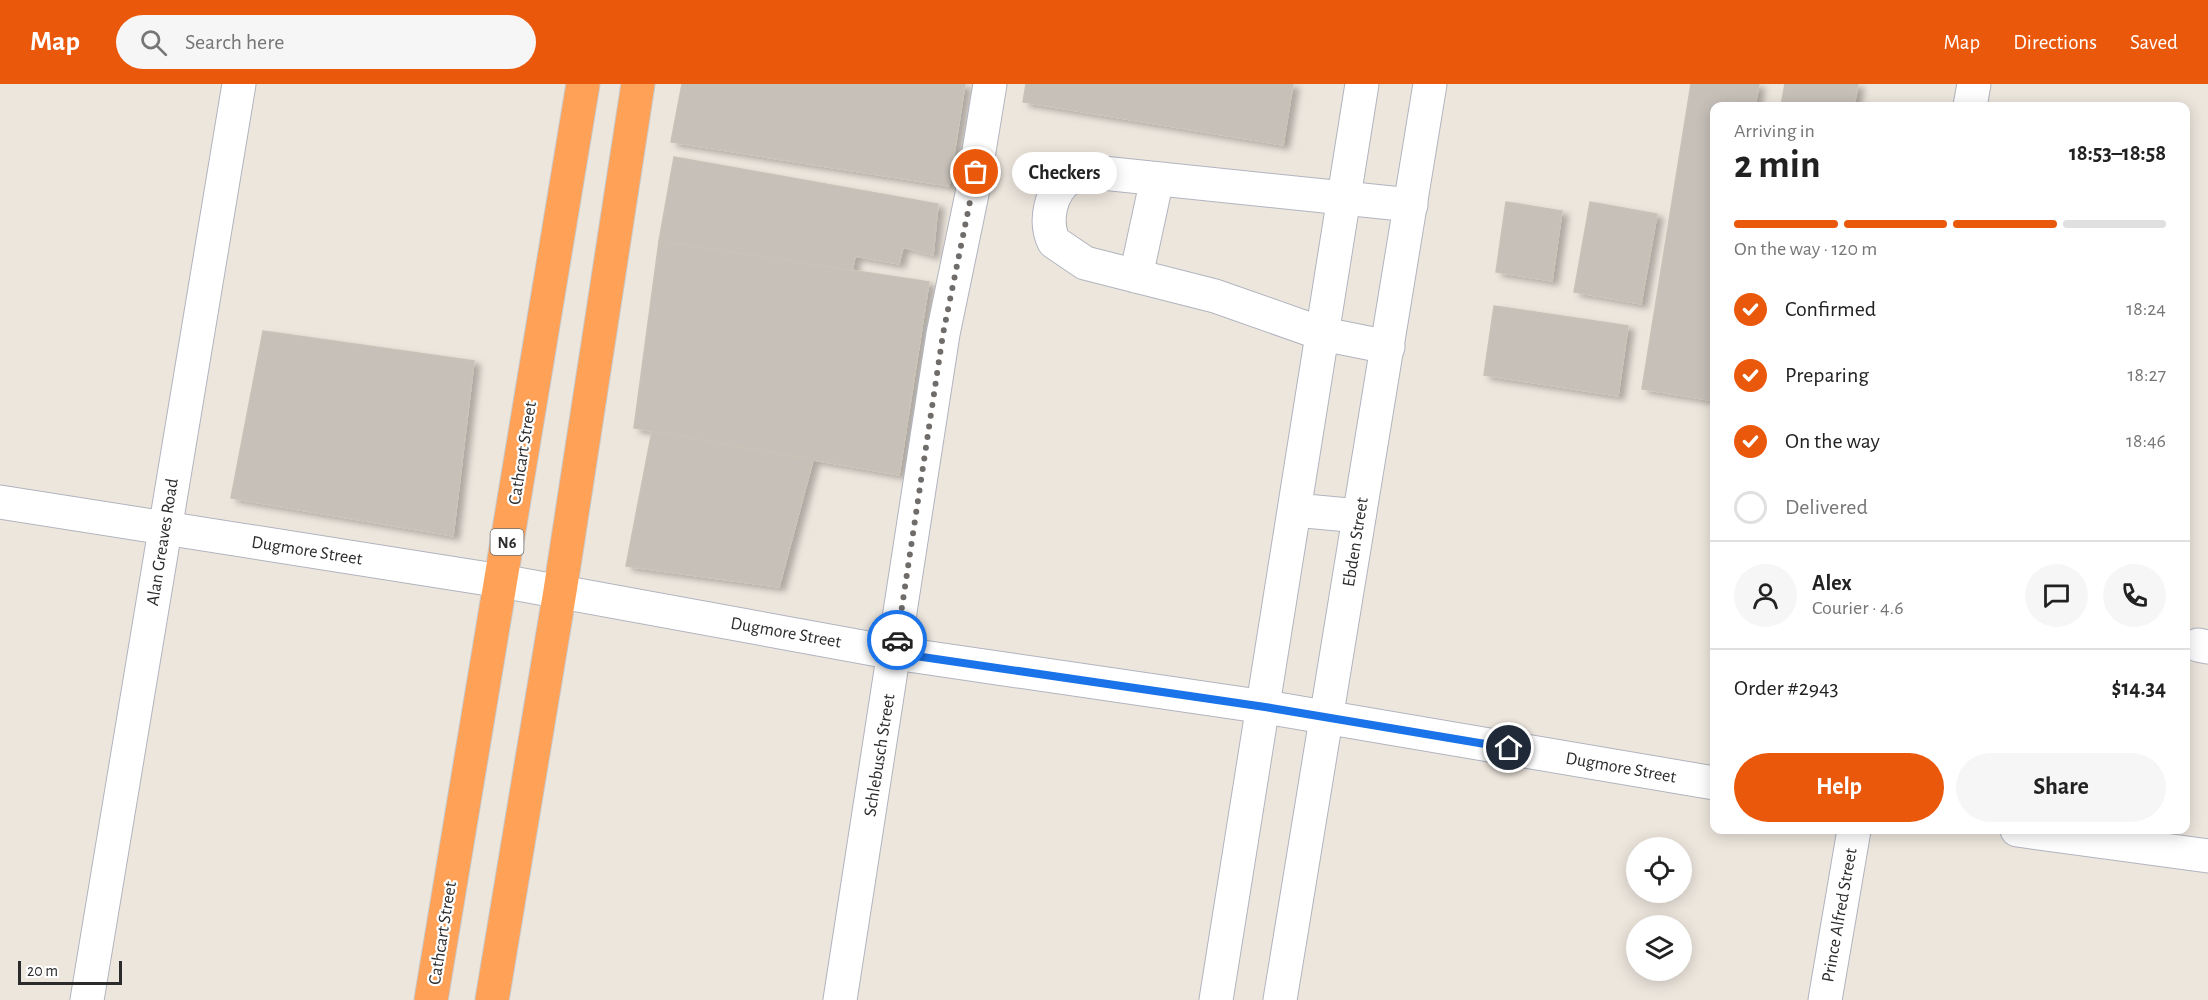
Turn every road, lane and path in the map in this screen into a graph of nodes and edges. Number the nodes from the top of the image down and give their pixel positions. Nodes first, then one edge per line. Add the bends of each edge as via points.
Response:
1 (239, 84) edge
2 (583, 84) edge
3 (638, 84) edge
4 (990, 84) edge
5 (1362, 84) edge
6 (1430, 84) edge
7 (1974, 84) edge
8 (1971, 102) edge
9 (1157, 179) junction
10 (1345, 200) junction
11 (1411, 205) junction
12 (1137, 276) junction
13 (1323, 334) junction
14 (1388, 347) junction
15 (0, 502) edge
16 (1295, 510) junction
17 (1359, 516) junction
18 (164, 528) junction
19 (501, 580) junction
20 (560, 591) junction
21 (895, 653) junction
22 (1265, 707) junction
23 (1326, 717) junction
24 (1710, 782) edge
25 (1853, 834) edge
26 (2047, 834) edge
27 (2208, 856) edge
28 (87, 1000) edge
29 (431, 1000) edge
30 (492, 1000) edge
31 (840, 1000) edge
32 (1216, 1000) edge
33 (1280, 1000) edge
34 (1825, 1000) edge

1 - 18 street, Alan Greaves Road
2 - 19 highway, Cathcart Street / N6
3 - 20 highway
4 - 21 street, Schlebusch Street via 943,334
5 - 10 street
6 - 11 street, Ebden Street
7 - 8 street
9 - 10 street
9 - 12 street
9 - 12 street via 1077,174 1059,189 1048,220 1050,234 1059,247 1085,263
10 - 11 street
10 - 13 street
11 - 14 street, Ebden Street
12 - 13 street via 1215,296
13 - 14 street
13 - 16 street
14 - 17 street, Ebden Street
15 - 18 street, Dugmore Street
16 - 17 street
16 - 22 street
17 - 23 street, Ebden Street
18 - 19 street, Dugmore Street
18 - 28 street, Alan Greaves Road
19 - 20 street, Dugmore Street
19 - 29 highway, Cathcart Street / N6
20 - 21 street, Dugmore Street
20 - 30 highway
21 - 22 street, Dugmore Street
21 - 31 street, Schlebusch Street
22 - 23 street, Dugmore Street
22 - 32 street
23 - 24 street, Dugmore Street
23 - 33 street, Ebden Street
25 - 34 street, Prince Alfred Street
26 - 27 street

